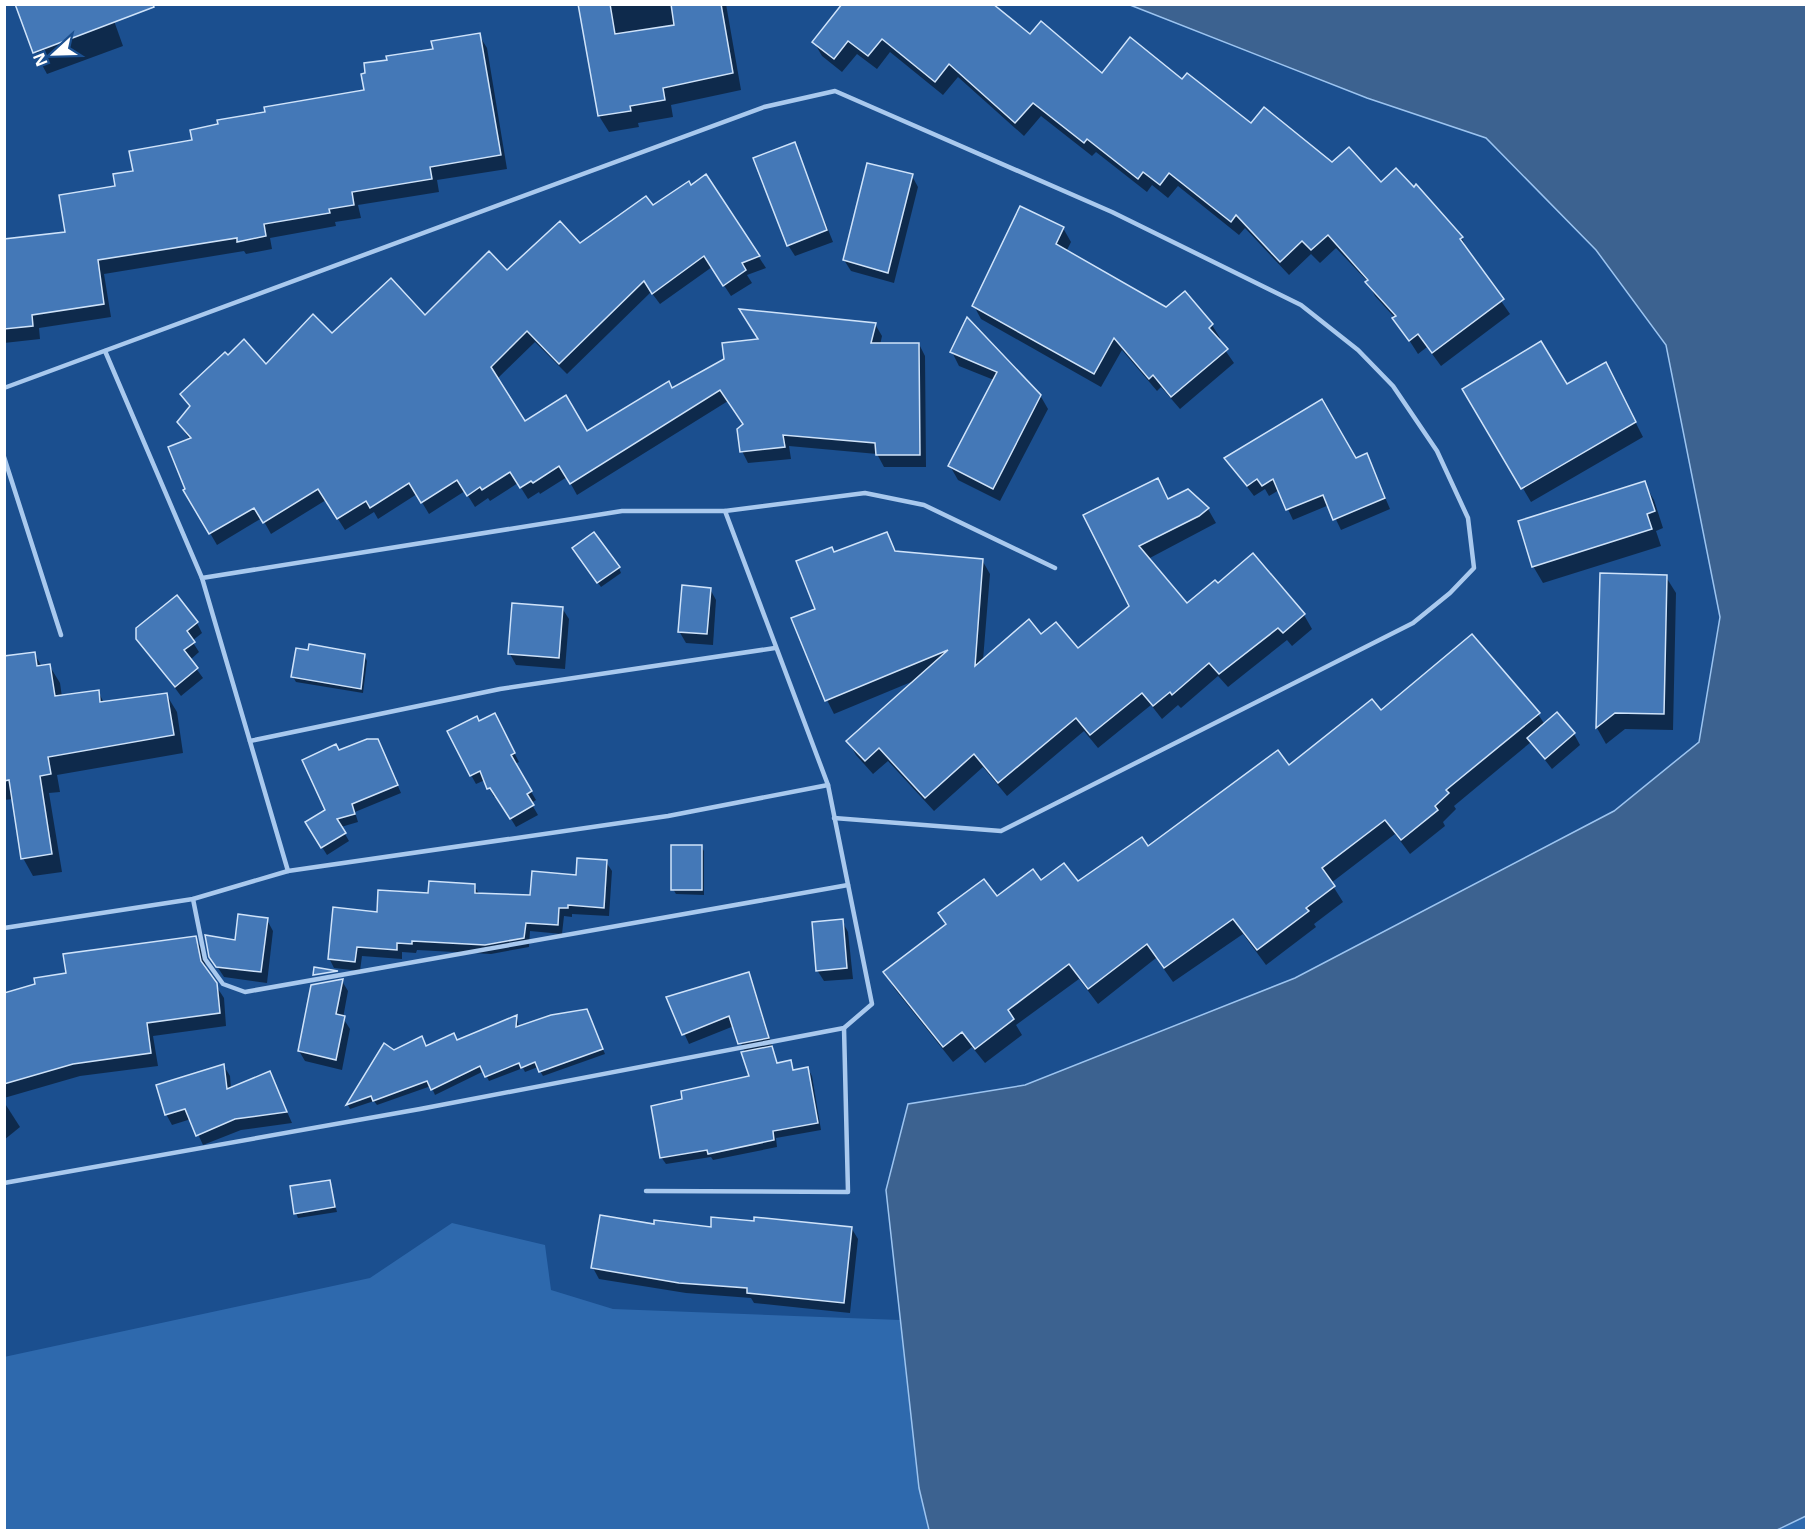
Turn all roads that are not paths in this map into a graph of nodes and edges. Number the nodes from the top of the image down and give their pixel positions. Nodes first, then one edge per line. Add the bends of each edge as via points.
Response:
1 (105, 351) junction
2 (4, 388) edge
3 (4, 457) edge
4 (724, 511) junction
5 (1055, 568) dead end
6 (202, 578) junction
7 (62, 635) dead end
8 (776, 648) junction
9 (250, 741) junction
10 (828, 785) junction
11 (834, 818) junction
12 (288, 871) junction
13 (848, 885) junction
14 (193, 899) junction
15 (4, 928) edge
16 (844, 1028) junction
17 (4, 1183) edge
18 (646, 1191) dead end

1 - 2 lane
1 - 6 lane
1 - 11 lane via 764,106 835,91 1112,212 1301,305 1358,350 1394,386 1437,451 1467,519 1474,568 1413,622 1001,831
3 - 7 lane
4 - 5 lane via 866,493 924,505
4 - 6 lane via 622,511
4 - 8 lane
6 - 9 lane
8 - 9 lane via 500,689
8 - 10 lane
9 - 12 lane
10 - 11 lane
10 - 12 lane via 668,816
11 - 13 lane
12 - 14 lane
13 - 14 lane via 245,992 223,984 205,959
13 - 16 lane via 872,1004
14 - 15 lane
16 - 17 lane
16 - 18 lane via 848,1192

